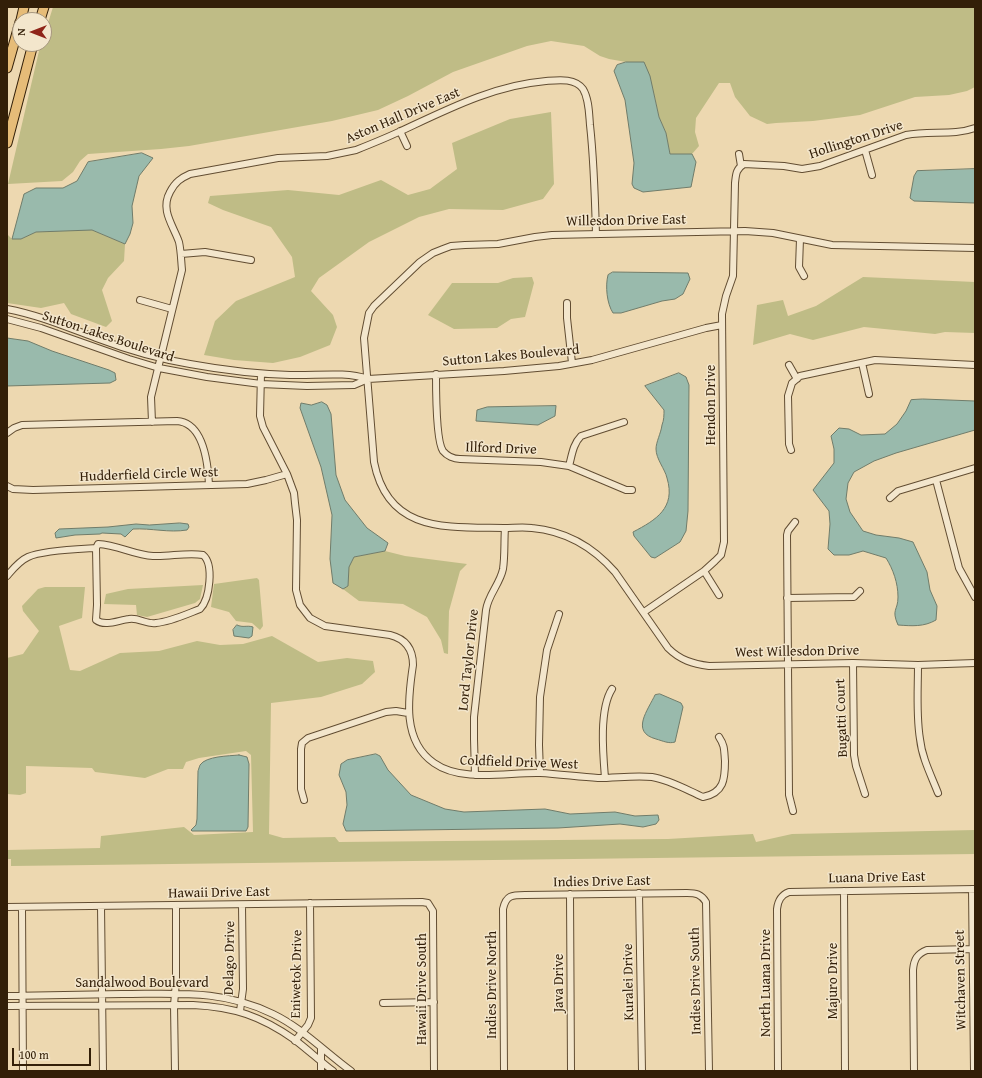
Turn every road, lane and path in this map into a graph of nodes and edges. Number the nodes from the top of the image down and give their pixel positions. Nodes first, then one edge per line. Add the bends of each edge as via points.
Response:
1 (12, 50) edge
2 (31, 52) edge
3 (7, 68) edge
4 (975, 128) edge
5 (400, 131) junction
6 (7, 143) edge
7 (407, 146) dead end
8 (865, 150) junction
9 (739, 154) dead end
10 (743, 165) junction
11 (872, 175) dead end
12 (734, 231) junction
13 (596, 234) junction
14 (800, 239) junction
15 (975, 248) edge
16 (181, 254) junction
17 (251, 260) dead end
18 (804, 276) dead end
19 (140, 300) dead end
20 (567, 303) dead end
21 (172, 308) junction
22 (7, 309) edge
23 (7, 319) edge
24 (722, 325) junction
25 (74, 329) junction
26 (72, 339) junction
27 (161, 358) junction
28 (572, 363) junction
29 (862, 363) junction
30 (789, 365) dead end
31 (975, 365) edge
32 (159, 368) junction
33 (261, 374) junction
34 (436, 374) junction
35 (368, 379) junction
36 (797, 379) junction
37 (261, 384) junction
38 (869, 394) dead end
39 (152, 422) junction
40 (624, 422) dead end
41 (8, 433) edge
42 (791, 450) dead end
43 (569, 466) junction
44 (975, 468) edge
45 (287, 474) junction
46 (936, 480) junction
47 (208, 485) junction
48 (9, 487) edge
49 (632, 490) dead end
50 (890, 498) dead end
51 (795, 522) dead end
52 (505, 528) junction
53 (96, 548) junction
54 (704, 571) junction
55 (7, 576) edge
56 (860, 591) dead end
57 (719, 595) dead end
58 (975, 597) edge
59 (787, 598) junction
60 (644, 612) junction
61 (559, 614) dead end
62 (853, 663) junction
63 (975, 663) edge
64 (788, 665) junction
65 (918, 665) junction
66 (612, 688) dead end
67 (408, 713) junction
68 (719, 737) dead end
69 (540, 773) junction
70 (475, 774) junction
71 (605, 778) junction
72 (938, 793) dead end
73 (865, 794) dead end
74 (304, 800) dead end
75 (793, 810) dead end
76 (974, 889) edge
77 (844, 891) junction
78 (639, 893) junction
79 (570, 894) junction
80 (699, 894) joint
81 (781, 896) joint
82 (506, 900) joint
83 (310, 903) junction
84 (242, 904) junction
85 (176, 905) junction
86 (101, 906) junction
87 (7, 907) edge
88 (22, 907) junction
89 (430, 907) joint
90 (973, 949) junction
91 (175, 994) junction
92 (102, 995) junction
93 (7, 996) edge
94 (22, 996) junction
95 (242, 1001) junction
96 (434, 1002) junction
97 (383, 1003) dead end
98 (174, 1005) junction
99 (7, 1006) edge
100 (23, 1006) junction
101 (102, 1006) junction
102 (240, 1011) junction
103 (302, 1032) junction
104 (296, 1041) junction
105 (321, 1048) junction
106 (321, 1062) junction
107 (23, 1071) edge
108 (103, 1071) edge
109 (175, 1071) edge
110 (321, 1071) edge
111 (333, 1071) edge
112 (351, 1071) edge
113 (434, 1071) edge
114 (504, 1071) edge
115 (571, 1071) edge
116 (642, 1071) edge
117 (709, 1071) edge
118 (778, 1071) edge
119 (845, 1071) edge
120 (914, 1071) edge
121 (974, 1071) edge

1 - 3 highway
2 - 6 highway
4 - 8 street, Hollington Drive via 962,132 914,133
5 - 7 street
5 - 13 street, Aston Hall Drive East via 497,90 556,80 575,82 586,96 589,115 594,162
5 - 16 street, Aston Hall Drive East via 342,154 278,158 198,171 182,177 168,196 166,208
8 - 10 street, Hollington Drive via 809,169
8 - 11 street
9 - 10 street
10 - 12 street, Hendon Drive via 736,171
12 - 13 street, Willesdon Drive East
12 - 14 street, Willesdon Drive East via 773,233
12 - 24 street, Hendon Drive via 733,276 724,302
13 - 35 street, Willesdon Drive East via 546,236 498,244 451,246 433,253 380,298 369,313 364,338
14 - 15 street, Willesdon Drive East via 832,245
14 - 18 street via 798,267
16 - 17 street via 205,252
16 - 21 street via 182,270
19 - 21 street
20 - 28 street
21 - 27 street
22 - 25 street, Sutton Lakes Boulevard
23 - 26 street, Sutton Lakes Boulevard
24 - 28 street, Sutton Lakes Boulevard via 592,360
24 - 54 street, Hendon Drive via 724,542 718,558
25 - 26 street
25 - 27 street, Sutton Lakes Boulevard
26 - 32 street, Sutton Lakes Boulevard
27 - 32 street
27 - 33 street, Sutton Lakes Boulevard
28 - 34 street, Sutton Lakes Boulevard via 504,371
29 - 31 street via 875,360
29 - 36 street via 800,376
29 - 38 street
30 - 36 street
32 - 37 street, Sutton Lakes Boulevard
32 - 39 street via 151,402
33 - 35 street, Sutton Lakes Boulevard via 355,375
33 - 37 street, Coldfield Drive West
34 - 35 street, Sutton Lakes Boulevard
34 - 43 street, Illford Drive via 440,438 446,454 460,460 541,462
35 - 37 street, Sutton Lakes Boulevard via 354,385
35 - 52 street, Willesdon Drive East via 374,462 380,485 392,502 403,512 428,524
36 - 42 street via 792,383 788,396
37 - 45 street, Coldfield Drive West via 260,416 263,427
39 - 41 street via 22,426
39 - 47 street via 177,421 194,429 206,458
40 - 43 street via 576,440
43 - 49 street, Illford Drive via 626,490
44 - 46 street
45 - 47 street, Hudderfield Circle West via 256,483
45 - 67 street, Coldfield Drive West via 294,493 296,512 296,590 300,605 310,618 325,626 397,636 403,641 413,658
46 - 50 street via 898,491
46 - 58 street via 959,568
47 - 48 street, Hudderfield Circle West via 33,490
51 - 59 street via 788,531
52 - 60 street, West Willesdon Drive via 532,528 579,541 598,553 611,567
52 - 70 street, Lord Taylor Drive via 503,569 486,610 474,717
53 - 53 street via 96,620 99,622 110,623 133,618 157,623 203,606 209,586 209,572 203,554 154,556 141,555 110,545 98,544
53 - 55 street via 29,556
54 - 57 street
54 - 60 street, Hendon Drive
56 - 59 street via 854,597
59 - 64 street
60 - 64 street, West Willesdon Drive via 668,648 689,662 709,666
61 - 69 street via 547,650 540,697
62 - 64 street, West Willesdon Drive
62 - 65 street, West Willesdon Drive
62 - 73 street, Bugatti Court via 854,755
63 - 65 street, West Willesdon Drive
64 - 75 street via 789,795
65 - 72 street via 918,730 924,756
66 - 71 street via 604,715
67 - 70 street, Coldfield Drive West via 414,738 430,760 453,772
67 - 74 street via 386,712 308,738 302,743 301,789
68 - 71 street, Coldfield Drive West via 724,744 725,777 716,792 709,796 703,797 651,777
69 - 70 street, Coldfield Drive West
69 - 71 street, Coldfield Drive West
76 - 77 street, Luana Drive East
76 - 90 street, Witchaven Street
77 - 81 street, Luana Drive East via 789,892
77 - 119 street, Majuro Drive
78 - 79 street, Indies Drive East
78 - 80 street, Indies Drive East
78 - 116 street, Kuralei Drive
79 - 82 street, Indies Drive East via 516,895
79 - 115 street, Java Drive
80 - 117 street, Indies Drive South via 706,902 707,910
81 - 118 street, North Luana Drive via 777,909
82 - 114 street, Indies Drive North via 503,909
83 - 84 street, Hawaii Drive East
83 - 89 street, Hawaii Drive East via 422,902 428,903
83 - 103 street, Eniwetok Drive via 311,1018
84 - 85 street, Hawaii Drive East
84 - 95 street, Delago Drive
85 - 86 street, Hawaii Drive East
85 - 91 street
86 - 88 street, Hawaii Drive East
86 - 92 street
87 - 88 street, Hawaii Drive East
88 - 94 street
89 - 96 street, Hawaii Drive South via 433,911
90 - 120 street via 928,950 919,954 914,963
90 - 121 street, Witchaven Street
91 - 92 street, Sandalwood Boulevard
91 - 95 street, Sandalwood Boulevard via 208,995
91 - 98 street
92 - 94 street, Sandalwood Boulevard
92 - 101 street
93 - 94 street, Sandalwood Boulevard
94 - 100 street
95 - 102 street, Delago Drive
95 - 103 street, Sandalwood Boulevard via 274,1014
96 - 97 street
96 - 113 street, Hawaii Drive South
98 - 101 street, Sandalwood Boulevard
98 - 102 street, Sandalwood Boulevard via 206,1005
98 - 109 street
99 - 100 street, Sandalwood Boulevard
100 - 101 street, Sandalwood Boulevard
100 - 107 street
101 - 108 street
102 - 104 street, Sandalwood Boulevard via 270,1024
103 - 104 street, Eniwetok Drive
103 - 105 street, Sandalwood Boulevard
104 - 106 street, Sandalwood Boulevard
105 - 106 street
105 - 112 street, Sandalwood Boulevard
106 - 110 street
106 - 111 street, Sandalwood Boulevard

